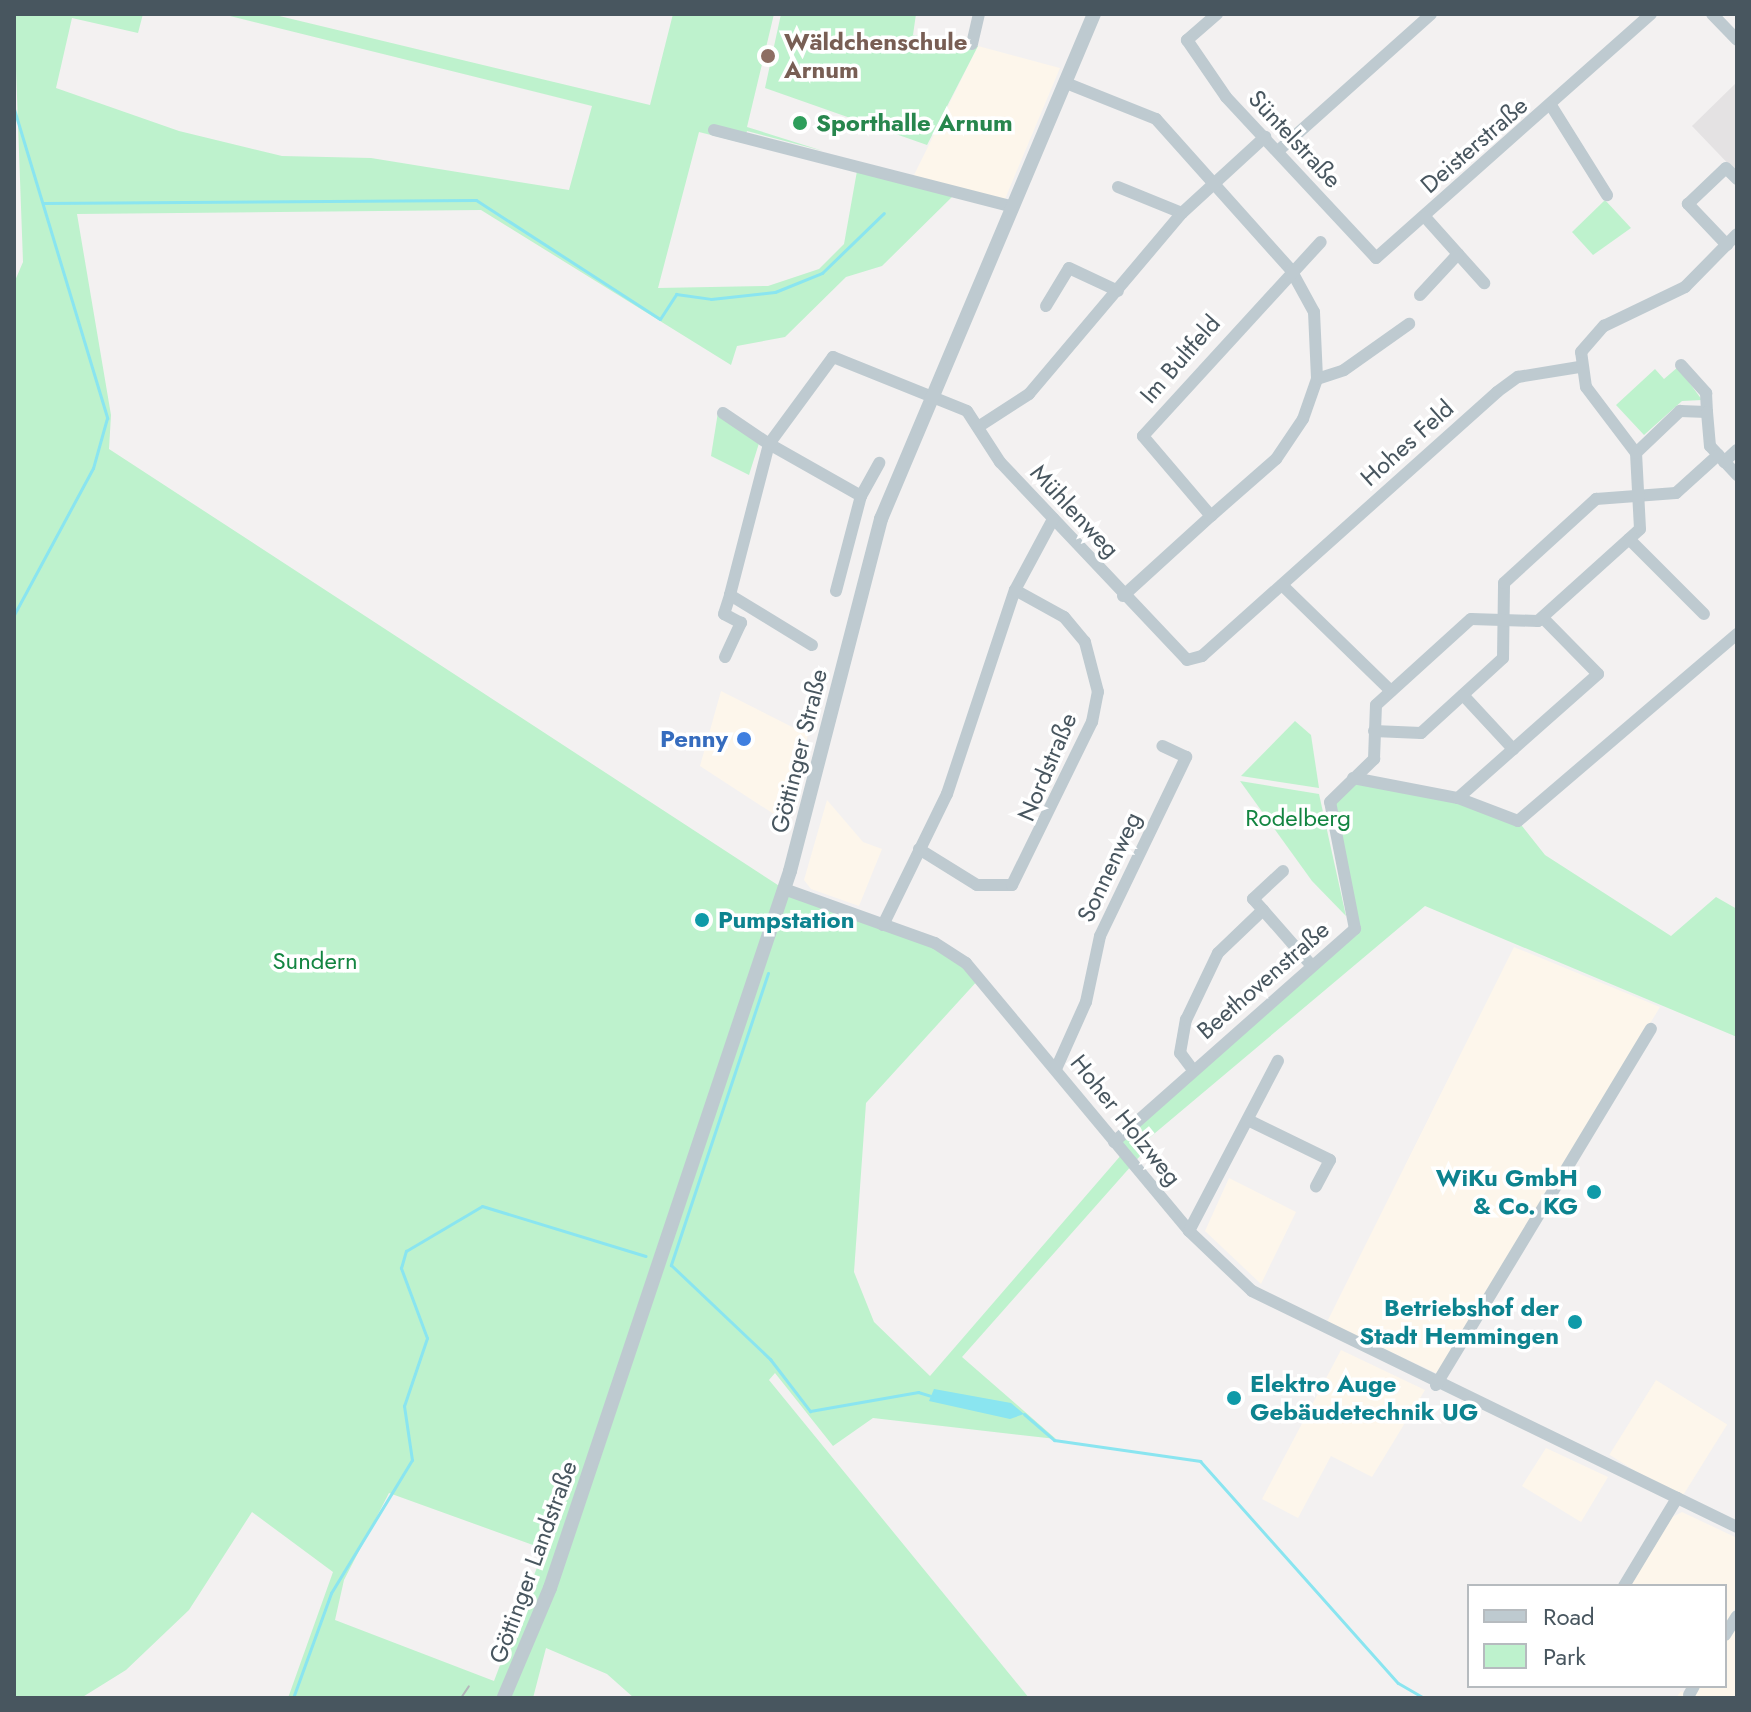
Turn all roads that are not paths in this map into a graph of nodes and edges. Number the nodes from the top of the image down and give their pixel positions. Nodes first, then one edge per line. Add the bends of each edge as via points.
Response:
1 (979, 14) edge
2 (1094, 14) edge
3 (1217, 14) edge
4 (1431, 14) edge
5 (1651, 14) edge
6 (1712, 14) edge
7 (1737, 40) edge
8 (972, 44) dead end
9 (1066, 83) junction
10 (1552, 107) junction
11 (714, 130) dead end
12 (1265, 137) junction
13 (1278, 151) junction
14 (1737, 179) edge
15 (1216, 183) junction
16 (1118, 187) dead end
17 (1607, 195) dead end
18 (1013, 207) junction
19 (1182, 213) junction
20 (1425, 217) junction
21 (1733, 241) edge
22 (1321, 242) dead end
23 (1458, 254) junction
24 (1379, 256) joint
25 (1291, 270) junction
26 (1484, 283) dead end
27 (1118, 291) junction
28 (1420, 295) dead end
29 (1046, 306) dead end
30 (1409, 324) dead end
31 (1681, 365) dead end
32 (1579, 367) junction
33 (1317, 379) junction
34 (933, 392) junction
35 (1707, 412) junction
36 (723, 413) dead end
37 (978, 427) junction
38 (769, 444) junction
39 (1737, 450) edge
40 (1636, 453) junction
41 (1721, 458) junction
42 (879, 463) dead end
43 (1737, 475) edge
44 (1637, 495) junction
45 (861, 496) junction
46 (1211, 516) junction
47 (1053, 519) junction
48 (1629, 539) junction
49 (1282, 585) junction
50 (1015, 590) junction
51 (836, 591) dead end
52 (730, 595) junction
53 (1123, 596) junction
54 (749, 607) junction
55 (1704, 614) dead end
56 (1543, 618) junction
57 (1503, 619) junction
58 (741, 623) junction
59 (1737, 634) edge
60 (812, 645) dead end
61 (725, 657) dead end
62 (1187, 660) joint
63 (1391, 691) junction
64 (1463, 695) junction
65 (1374, 731) junction
66 (1162, 746) dead end
67 (1513, 749) junction
68 (1353, 778) junction
69 (1458, 798) junction
70 (919, 849) junction
71 (1283, 871) dead end
72 (784, 889) junction
73 (1263, 910) junction
74 (883, 925) junction
75 (1312, 966) junction
76 (1651, 1029) dead end
77 (1278, 1061) dead end
78 (1056, 1069) junction
79 (1193, 1070) junction
80 (1250, 1121) junction
81 (1114, 1142) junction
82 (1316, 1186) dead end
83 (1189, 1231) junction
84 (1436, 1385) junction
85 (600, 1441) joint
86 (1677, 1498) junction
87 (1737, 1527) edge
88 (1625, 1584) edge
89 (499, 1698) edge

1 - 8 street
2 - 9 street, Göttinger Straße
3 - 12 street, Süntelstraße via 1187,40
4 - 13 street
5 - 10 street, Deisterstraße
6 - 7 street
9 - 15 street via 1156,119
9 - 18 street, Göttinger Straße
10 - 17 street, Deisterstraße
10 - 20 street, Deisterstraße
11 - 18 street
12 - 13 street, Süntelstraße
12 - 15 street
13 - 24 street, Süntelstraße
14 - 21 street via 1726,168 1688,204
15 - 19 street
15 - 25 street
16 - 19 street
18 - 34 street, Göttinger Straße
19 - 27 street
20 - 23 street, Deisterstraße
20 - 24 street, Deisterstraße
21 - 32 street via 1666,301 1590,337
22 - 25 street, Im Bultfeld
23 - 26 street, Deisterstraße
23 - 28 street
25 - 33 street via 1318,327
25 - 46 street, Im Bultfeld via 1143,436
27 - 29 street via 1069,268
27 - 37 street via 1029,394
30 - 33 street via 1344,370
31 - 35 street via 1706,393
32 - 40 street
32 - 49 street, Hohes Feld via 1518,377 1497,392
33 - 46 street via 1303,419 1276,459
34 - 37 street, Mühlenweg
34 - 38 street, Mühlenweg via 833,357
34 - 72 street, Göttinger Straße via 881,519
35 - 40 street via 1680,411
35 - 41 street
36 - 38 street
37 - 47 street, Mühlenweg
38 - 45 street
38 - 52 street
39 - 41 street
40 - 44 street
41 - 43 street
41 - 44 street via 1676,493
42 - 45 street
44 - 48 street via 1640,529
44 - 57 street via 1596,499 1504,583
45 - 51 street
46 - 53 street
47 - 50 street
47 - 53 street, Mühlenweg
48 - 55 street
48 - 56 street
49 - 62 street, Hohes Feld via 1202,656
49 - 63 street
50 - 70 street via 982,705
50 - 70 street, Nordstraße via 1064,617 1085,642 1098,692 1092,722 1012,885 977,885
52 - 54 street
52 - 58 street via 724,614
53 - 62 street, Mühlenweg
54 - 58 street
54 - 60 street
56 - 57 street, Beethovenstraße
56 - 67 street via 1598,674
57 - 63 street, Beethovenstraße via 1471,619
57 - 64 street via 1503,658
58 - 61 street
59 - 69 street via 1529,816 1518,821
63 - 65 street, Beethovenstraße via 1376,705
64 - 65 street via 1421,733
64 - 67 street
65 - 68 street, Beethovenstraße via 1374,759
66 - 78 street, Sonnenweg via 1186,757 1100,936 1086,1002
67 - 69 street
68 - 69 street
68 - 75 street, Beethovenstraße via 1330,802 1355,929
70 - 74 street
71 - 73 street via 1253,899
72 - 74 street, Hoher Holzweg
72 - 85 street, Göttinger Straße
73 - 75 street
73 - 79 street via 1218,953 1186,1020 1180,1053
74 - 78 street, Hoher Holzweg via 966,963
75 - 79 street, Beethovenstraße
76 - 84 street
77 - 80 street
78 - 81 street, Hoher Holzweg
79 - 81 street, Beethovenstraße
80 - 82 street via 1330,1160
80 - 83 street
81 - 83 street, Hoher Holzweg
83 - 84 street, Hoher Holzweg via 1252,1291
84 - 86 street, Hoher Holzweg
85 - 89 street, Göttinger Landstraße
86 - 87 street, Hoher Holzweg
86 - 88 street

